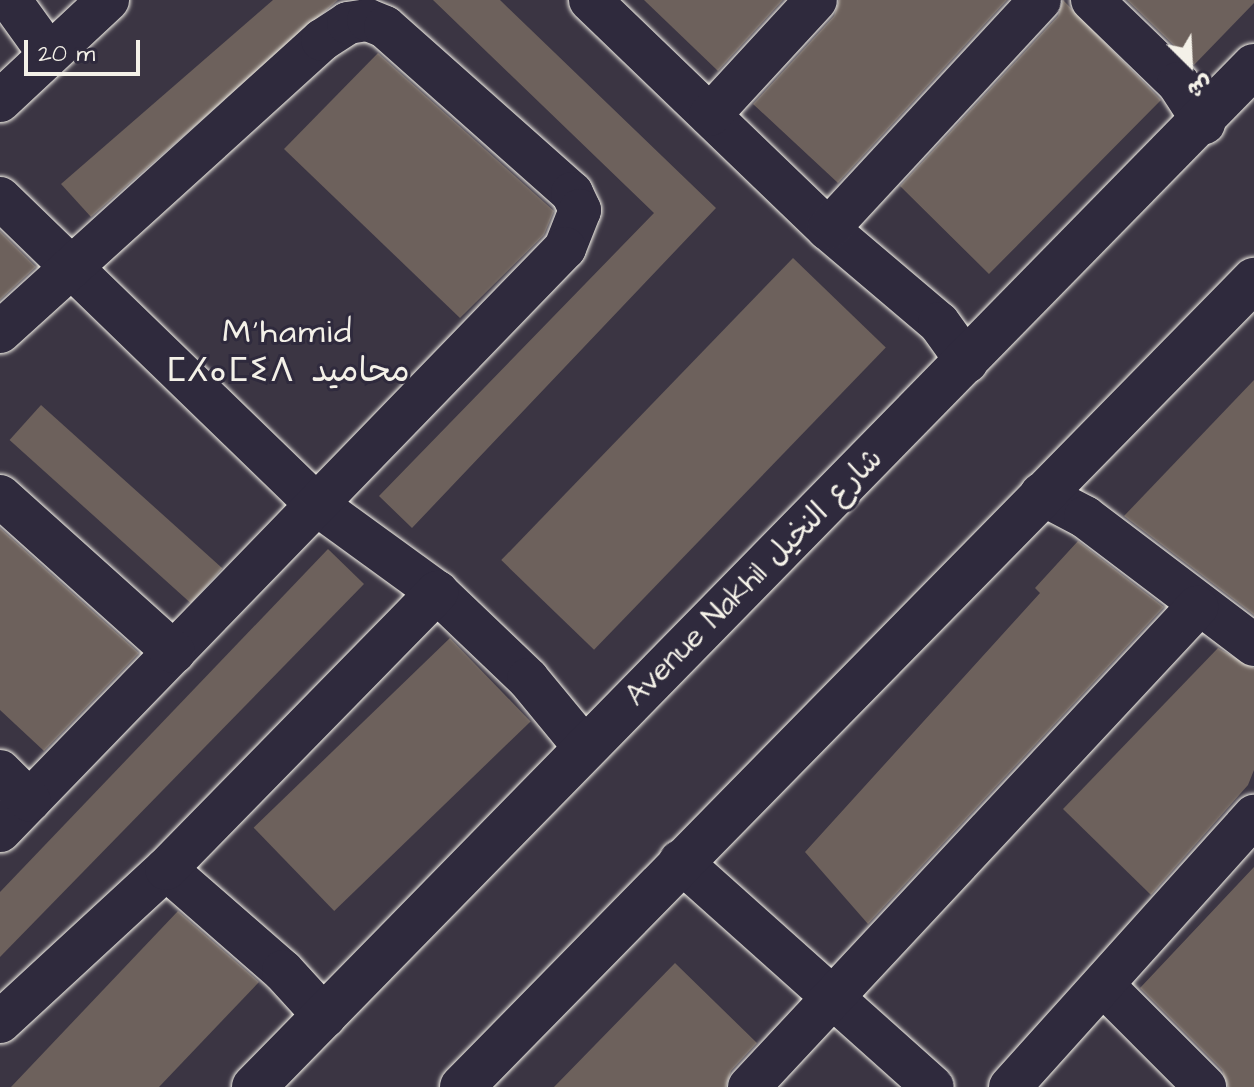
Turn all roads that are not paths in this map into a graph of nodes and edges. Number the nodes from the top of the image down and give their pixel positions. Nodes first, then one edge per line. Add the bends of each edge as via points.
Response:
1 (10, 0) edge
2 (108, 0) edge
3 (816, 0) edge
4 (1040, 0) edge
5 (1092, 0) edge
6 (592, 1) edge
7 (49, 54) junction
8 (1254, 66) edge
9 (0, 101) edge
10 (710, 115) junction
11 (1204, 123) junction
12 (0, 198) edge
13 (828, 229) junction
14 (69, 268) junction
15 (1254, 280) edge
16 (0, 332) edge
17 (967, 362) junction
18 (1041, 494) junction
19 (0, 496) edge
20 (316, 504) junction
21 (437, 592) junction
22 (1197, 607) junction
23 (1254, 645) edge
24 (174, 652) junction
25 (584, 747) junction
26 (0, 771) edge
27 (30, 801) junction
28 (1254, 816) edge
29 (0, 831) edge
30 (680, 861) junction
31 (166, 869) junction
32 (1104, 986) junction
33 (839, 997) junction
34 (325, 1017) junction
35 (0, 1022) edge
36 (254, 1087) edge
37 (462, 1087) edge
38 (749, 1087) edge
39 (933, 1087) edge
40 (1010, 1087) edge
41 (1205, 1087) edge

1 - 7 street
2 - 7 street
3 - 10 street
4 - 13 street
5 - 11 street via 1178,83
6 - 10 street
7 - 9 street
8 - 11 street, Avenue Nakhil شارع النخيل
10 - 13 street
11 - 17 street, Avenue Nakhil شارع النخيل
12 - 14 street
13 - 17 street via 939,323
14 - 16 street
14 - 20 street
14 - 20 street via 322,40 348,23 368,20 385,27 572,193 580,210 565,248
15 - 18 street
17 - 25 street, Avenue Nakhil شارع النخيل
18 - 22 street via 1085,517
18 - 30 street
19 - 24 street
20 - 21 street
20 - 24 street
21 - 25 street via 528,679
21 - 31 street
22 - 23 street
22 - 33 street
24 - 27 street
25 - 34 street, Avenue Nakhil شارع النخيل
26 - 27 street
27 - 29 street
28 - 32 street
30 - 33 street
30 - 37 street
31 - 34 street via 283,971
31 - 35 street
32 - 40 street
32 - 41 street
33 - 38 street
33 - 39 street
34 - 36 street, Avenue Nakhil شارع النخيل

